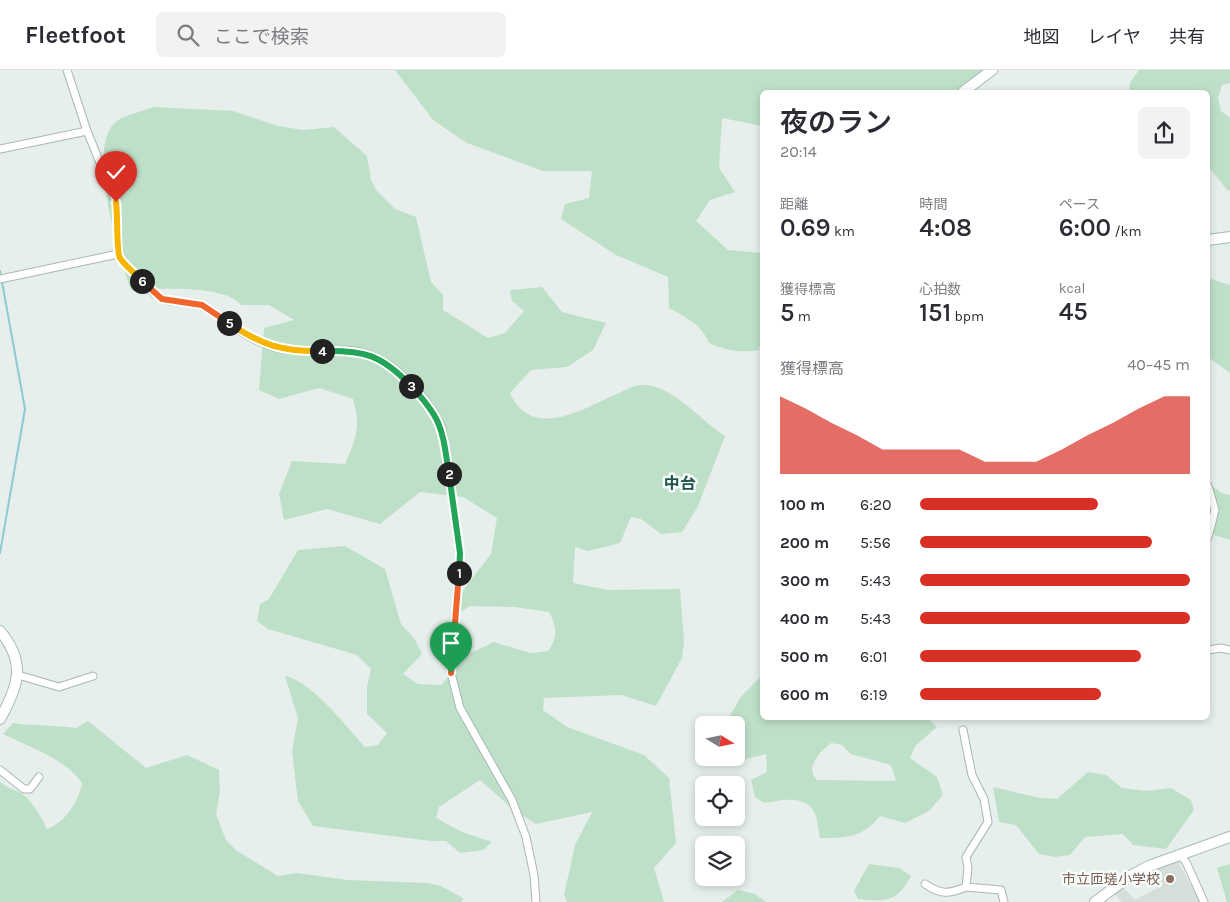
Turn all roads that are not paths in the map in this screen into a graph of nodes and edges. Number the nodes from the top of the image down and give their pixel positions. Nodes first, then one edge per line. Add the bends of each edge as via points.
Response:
1 (67, 70) edge
2 (992, 70) edge
3 (966, 90) edge
4 (86, 131) junction
5 (0, 149) edge
6 (1230, 237) edge
7 (1210, 240) edge
8 (118, 254) junction
9 (0, 279) edge
10 (1210, 493) edge
11 (1210, 529) edge
12 (0, 631) edge
13 (1210, 650) edge
14 (1230, 650) edge
15 (18, 675) junction
16 (93, 676) dead end
17 (0, 720) edge
18 (962, 730) dead end
19 (0, 770) edge
20 (39, 777) dead end
21 (1230, 837) edge
22 (1179, 854) junction
23 (925, 884) dead end
24 (966, 887) junction
25 (536, 902) edge
26 (1004, 902) edge
27 (1094, 902) edge
28 (1204, 902) edge

1 - 4 street
2 - 3 street
4 - 5 street
4 - 8 street via 116,202
6 - 7 street
8 - 9 street
8 - 25 street via 162,299 202,305 253,339 273,347 371,354 406,381 437,418 442,428 460,553 451,673 460,708 512,800 526,837
10 - 11 street via 1215,510
12 - 15 street via 16,657
13 - 14 street
15 - 16 street via 59,687
15 - 17 street via 12,698
18 - 24 street via 972,775 984,799 988,822 966,857
19 - 20 street via 24,789 30,789
21 - 22 street
22 - 27 street via 1130,876
22 - 28 street via 1186,862
23 - 24 street via 938,893 951,893
24 - 26 street via 1001,890

